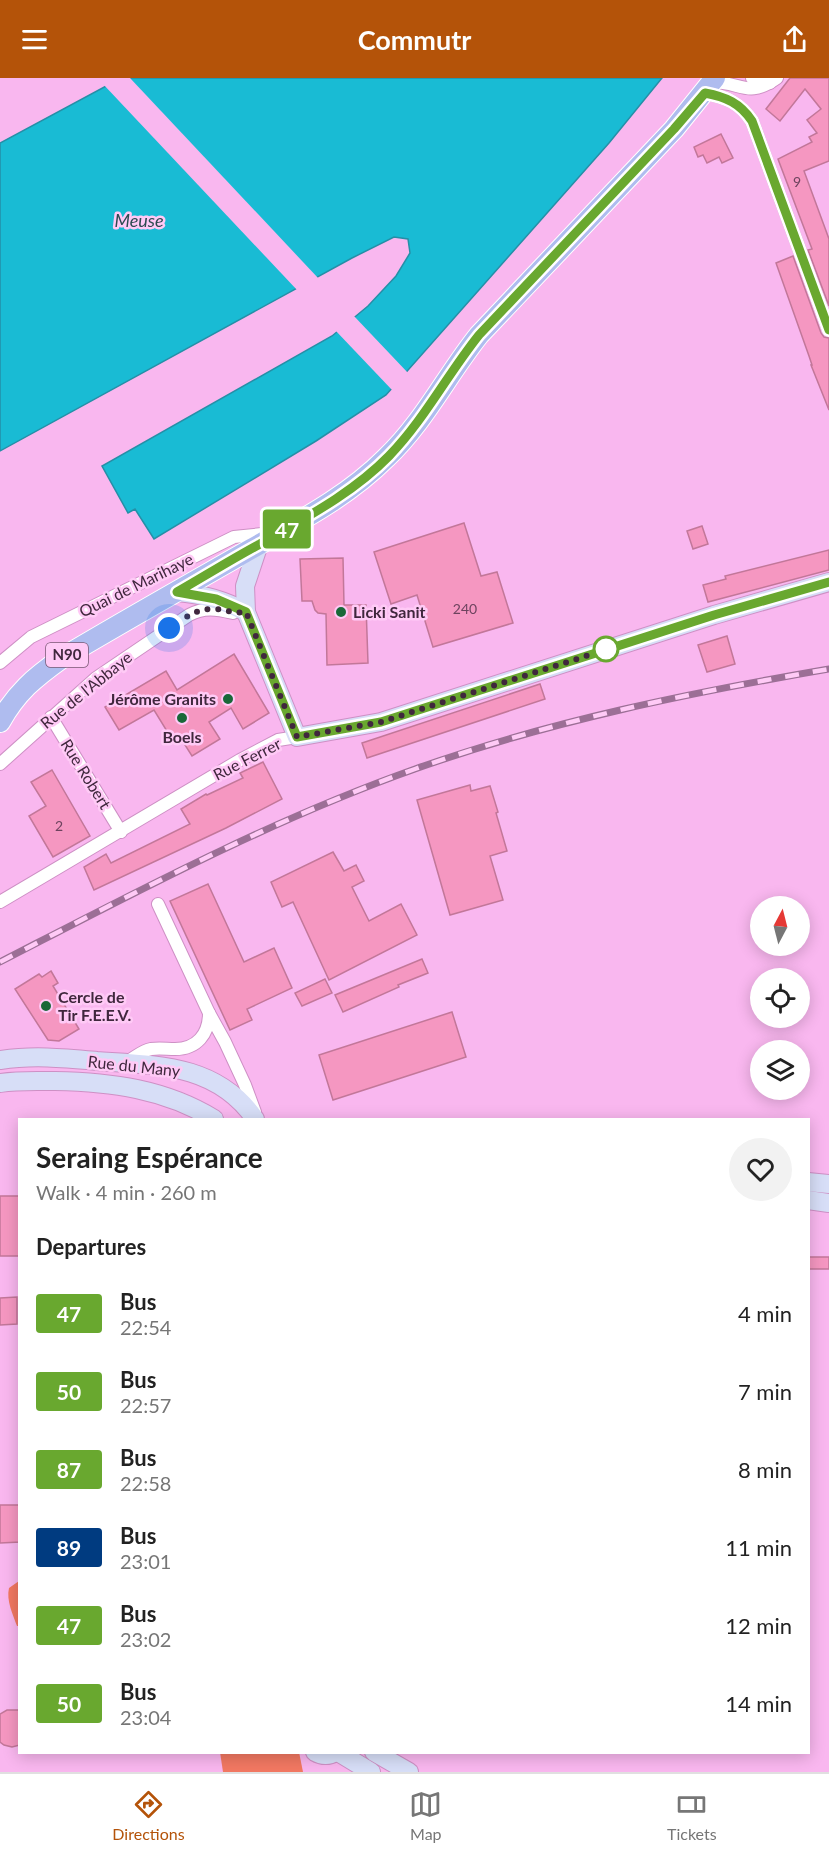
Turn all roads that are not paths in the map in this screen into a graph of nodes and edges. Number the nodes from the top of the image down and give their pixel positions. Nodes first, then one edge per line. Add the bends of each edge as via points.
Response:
1 (752, 78) edge
2 (773, 80) edge
3 (711, 84) edge
4 (829, 330) edge
5 (282, 531) junction
6 (259, 544) junction
7 (829, 582) edge
8 (177, 592) junction
9 (246, 612) junction
10 (0, 663) edge
11 (51, 717) junction
12 (0, 722) edge
13 (297, 737) junction
14 (0, 764) edge
15 (121, 832) junction
16 (0, 902) edge
17 (158, 904) dead end
18 (209, 1013) junction
19 (0, 1046) edge
20 (33, 1056) junction
21 (0, 1060) edge
22 (123, 1063) junction
23 (0, 1083) edge
24 (211, 1118) edge
25 (255, 1118) edge
26 (256, 1118) edge
27 (810, 1182) edge
28 (829, 1184) edge
29 (810, 1200) edge
30 (829, 1203) edge
31 (378, 1754) edge
32 (325, 1756) edge
33 (371, 1772) edge
34 (409, 1772) edge

1 - 2 street
2 - 3 street via 750,89
3 - 4 street via 752,121
3 - 5 main road, N90 via 674,129 479,335 420,420 388,457 339,497
5 - 6 main road, N90
5 - 10 street, Quai de Marihaye via 234,537 31,637
6 - 8 main road, N90
6 - 9 street via 245,586
7 - 13 street, Rue Ferrer via 381,722
8 - 9 street via 216,599
8 - 12 main road, N90 via 39,674 20,692
9 - 11 street, Rue de l'Abbaye via 211,609 189,615 111,667
9 - 13 street
11 - 14 street, Rue de l'Abbaye
11 - 15 street, Rue Robert
13 - 15 street, Rue Ferrer via 278,740 255,751
15 - 16 street, Rue Ferrer
17 - 18 street
18 - 22 street via 208,1028 197,1043 177,1049 151,1049
18 - 26 street via 240,1075
19 - 20 street
20 - 21 street
20 - 22 street, Rue du Many
22 - 25 street, Rue du Many via 168,1066 200,1075 242,1103
23 - 24 street, Rue du Many via 87,1082 126,1086 160,1094
27 - 28 street
29 - 30 street
31 - 34 street
32 - 33 street

